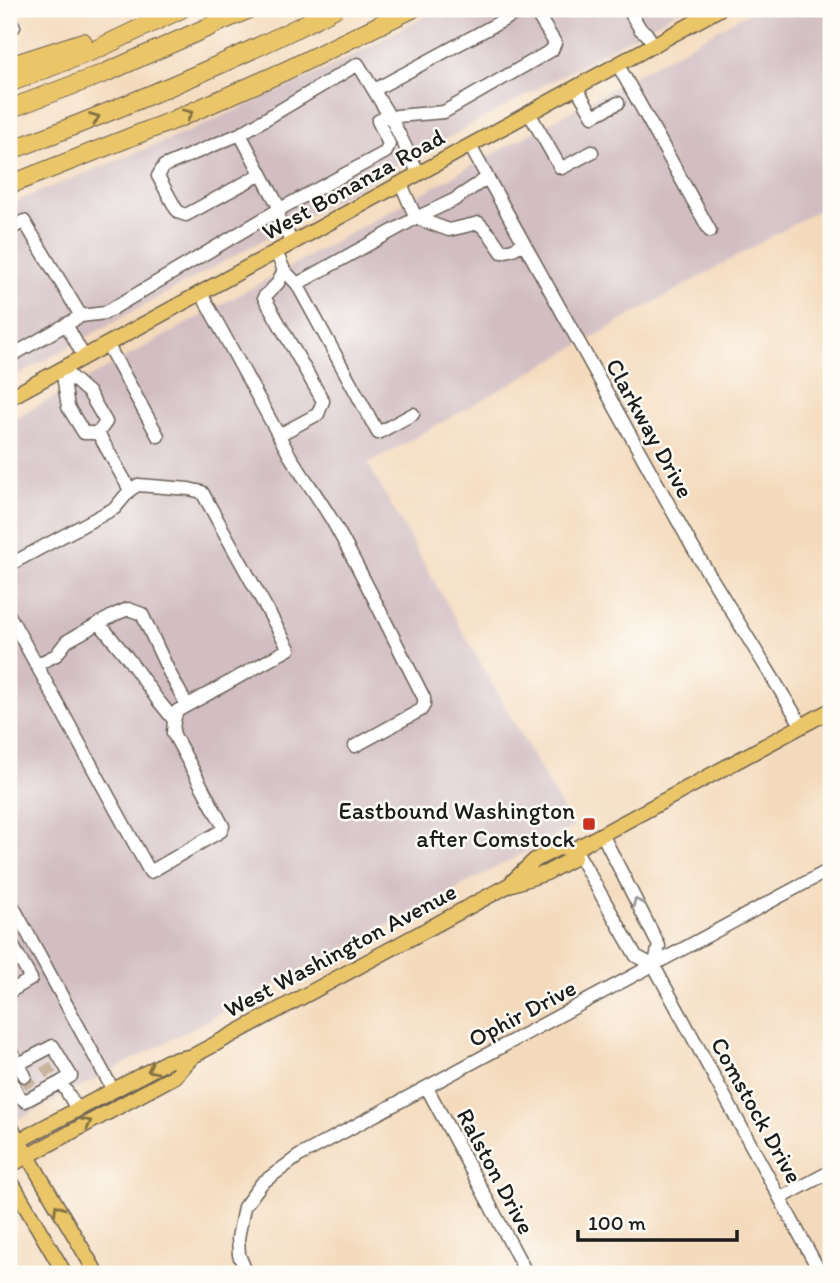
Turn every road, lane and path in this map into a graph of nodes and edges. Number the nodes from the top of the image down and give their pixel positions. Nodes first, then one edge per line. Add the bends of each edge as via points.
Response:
1 (178, 9) edge
2 (249, 9) edge
3 (334, 9) edge
4 (406, 9) edge
5 (412, 9) edge
6 (524, 9) edge
7 (534, 9) edge
8 (628, 9) edge
9 (636, 9) edge
10 (719, 9) edge
11 (9, 19) edge
12 (389, 20) junction
13 (9, 29) edge
14 (650, 39) junction
15 (618, 65) junction
16 (9, 66) edge
17 (9, 83) edge
18 (576, 88) junction
19 (374, 90) junction
20 (618, 103) dead end
21 (9, 109) edge
22 (529, 113) junction
23 (390, 117) junction
24 (240, 134) junction
25 (470, 146) junction
26 (9, 148) edge
27 (592, 152) dead end
28 (261, 174) junction
29 (419, 174) junction
30 (487, 178) junction
31 (9, 184) edge
32 (401, 184) junction
33 (280, 209) junction
34 (416, 218) junction
35 (513, 224) junction
36 (9, 230) edge
37 (710, 231) dead end
38 (491, 236) junction
39 (293, 243) junction
40 (524, 243) junction
41 (276, 252) junction
42 (284, 270) junction
43 (297, 284) junction
44 (201, 293) junction
45 (81, 316) junction
46 (66, 324) junction
47 (107, 344) junction
48 (9, 357) edge
49 (84, 357) junction
50 (62, 369) junction
51 (9, 398) edge
52 (413, 414) dead end
53 (98, 433) junction
54 (279, 435) junction
55 (158, 436) dead end
56 (130, 490) junction
57 (9, 565) edge
58 (9, 615) edge
59 (99, 623) junction
60 (36, 665) junction
61 (187, 705) junction
62 (831, 710) edge
63 (174, 720) junction
64 (802, 726) junction
65 (355, 746) dead end
66 (602, 834) junction
67 (575, 849) junction
68 (831, 869) edge
69 (9, 899) edge
70 (9, 942) edge
71 (654, 966) junction
72 (9, 992) edge
73 (9, 1048) edge
74 (194, 1056) junction
75 (17, 1070) edge
76 (9, 1076) edge
77 (57, 1082) junction
78 (427, 1088) junction
79 (113, 1090) junction
80 (77, 1109) junction
81 (9, 1124) edge
82 (14, 1143) edge
83 (27, 1156) junction
84 (9, 1166) edge
85 (831, 1171) edge
86 (9, 1178) edge
87 (781, 1198) junction
88 (9, 1202) edge
89 (40, 1230) junction
90 (65, 1274) edge
91 (97, 1274) edge
92 (247, 1274) edge
93 (527, 1274) edge
94 (821, 1274) edge

1 - 16 highway
1 - 17 highway via 97,49
2 - 21 highway
26 -> 3 highway via 212,69
4 - 12 highway
5 - 12 highway
6 - 19 street
7 - 23 street via 555,43 552,50 444,112
8 - 14 street
9 - 14 street
10 - 14 main road, West Bonanza Road
11 - 13 street via 13,27
31 -> 12 highway via 174,120
14 - 15 main road, West Bonanza Road
15 - 18 main road, West Bonanza Road
15 - 37 street
18 - 20 street via 593,116
18 - 22 main road, West Bonanza Road
19 - 23 street
19 - 24 street via 358,64
22 - 25 main road, West Bonanza Road
22 - 27 street via 560,167
23 - 29 street
23 - 33 street via 378,121 389,144 386,152
24 - 28 street
24 - 28 street via 164,166 158,176 176,209 186,215
25 - 29 main road, West Bonanza Road
25 - 30 street, Clarkway Drive
28 - 33 street
29 - 32 main road, West Bonanza Road
30 - 34 street
30 - 35 street, Clarkway Drive
32 - 34 street
32 - 39 main road, West Bonanza Road
33 - 39 street via 278,219
33 - 45 street via 105,313
34 - 38 street via 449,230 479,223
34 - 43 street
35 - 38 street
35 - 40 street, Clarkway Drive
36 - 45 street via 24,221
38 - 40 street via 502,252
39 - 41 main road, West Bonanza Road
40 - 64 street, Clarkway Drive via 693,548
41 - 42 street
41 - 44 main road, West Bonanza Road
42 - 43 street
42 - 54 street via 264,297 323,401 318,414
43 - 52 street via 378,433
44 - 47 main road, West Bonanza Road
44 - 54 street
45 - 46 street
46 - 48 street
46 - 49 street
47 - 49 main road, West Bonanza Road
47 - 55 street
49 - 50 main road, West Bonanza Road
50 - 51 main road, West Bonanza Road
50 - 53 street via 68,407 84,433
50 - 53 street via 89,393 101,412 106,422
53 - 56 street
54 - 65 street via 337,530 424,698 421,710
56 - 57 street via 115,508
56 - 61 street via 138,485 202,492 289,649
58 - 60 street
59 - 60 street via 67,640 56,655
59 - 61 street via 128,609 142,614
59 - 63 street
60 - 63 street via 150,872 223,826 173,733
61 - 63 street via 177,711
62 - 64 main road, West Washington Avenue
64 - 66 main road, West Washington Avenue
66 - 67 main road, West Washington Avenue
71 -> 66 street, Comstock Drive via 659,946
67 - 71 street, Comstock Drive via 636,956
67 - 74 main road, West Washington Avenue via 558,848 536,860 509,885
68 - 71 street, Ophir Drive
69 - 79 street
70 - 72 street via 31,979
71 - 78 street, Ophir Drive
71 - 87 street, Comstock Drive
73 - 75 street
74 -> 79 main road, West Washington Avenue via 168,1061
83 -> 74 main road, West Washington Avenue via 175,1076
75 - 77 street via 41,1059 53,1046 71,1076
76 - 77 street via 25,1101
77 - 80 street
78 - 92 street, Ophir Drive via 299,1156 262,1183 244,1207 238,1238
78 - 93 street, Ralston Drive
79 - 80 main road, West Washington Avenue
80 - 82 main road, West Washington Avenue
81 - 82 main road
82 - 83 main road
83 - 84 main road, West Washington Avenue
91 -> 83 main road
85 - 87 street
86 - 89 main road
87 - 94 street, Comstock Drive
88 - 89 main road
89 - 90 main road

